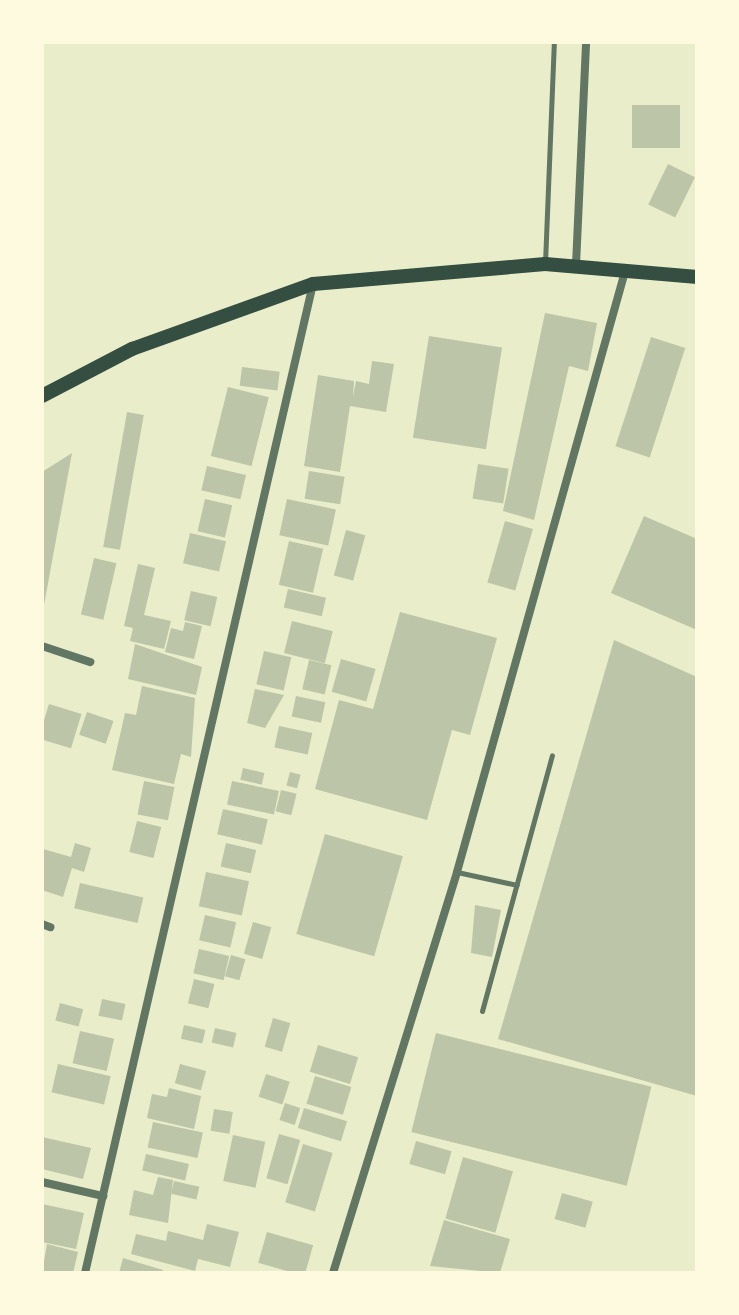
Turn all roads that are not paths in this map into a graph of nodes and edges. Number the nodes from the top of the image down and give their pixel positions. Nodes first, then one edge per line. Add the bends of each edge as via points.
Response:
1 (554, 42) edge
2 (586, 42) edge
3 (545, 264) junction
4 (576, 265) junction
5 (626, 268) junction
6 (697, 277) edge
7 (313, 284) junction
8 (42, 396) edge
9 (42, 646) edge
10 (90, 662) dead end
11 (552, 755) dead end
12 (457, 872) junction
13 (517, 885) junction
14 (482, 1011) dead end
15 (42, 1182) edge
16 (103, 1196) junction
17 (85, 1273) edge
18 (333, 1273) edge

1 - 3 lane
2 - 4 street
3 - 4 main road
3 - 7 main road
4 - 5 main road
5 - 6 main road
5 - 12 street
7 - 8 main road via 132,349
7 - 16 street
9 - 10 street
11 - 13 lane
12 - 13 lane
12 - 18 street
13 - 14 lane
15 - 16 street
16 - 17 street

